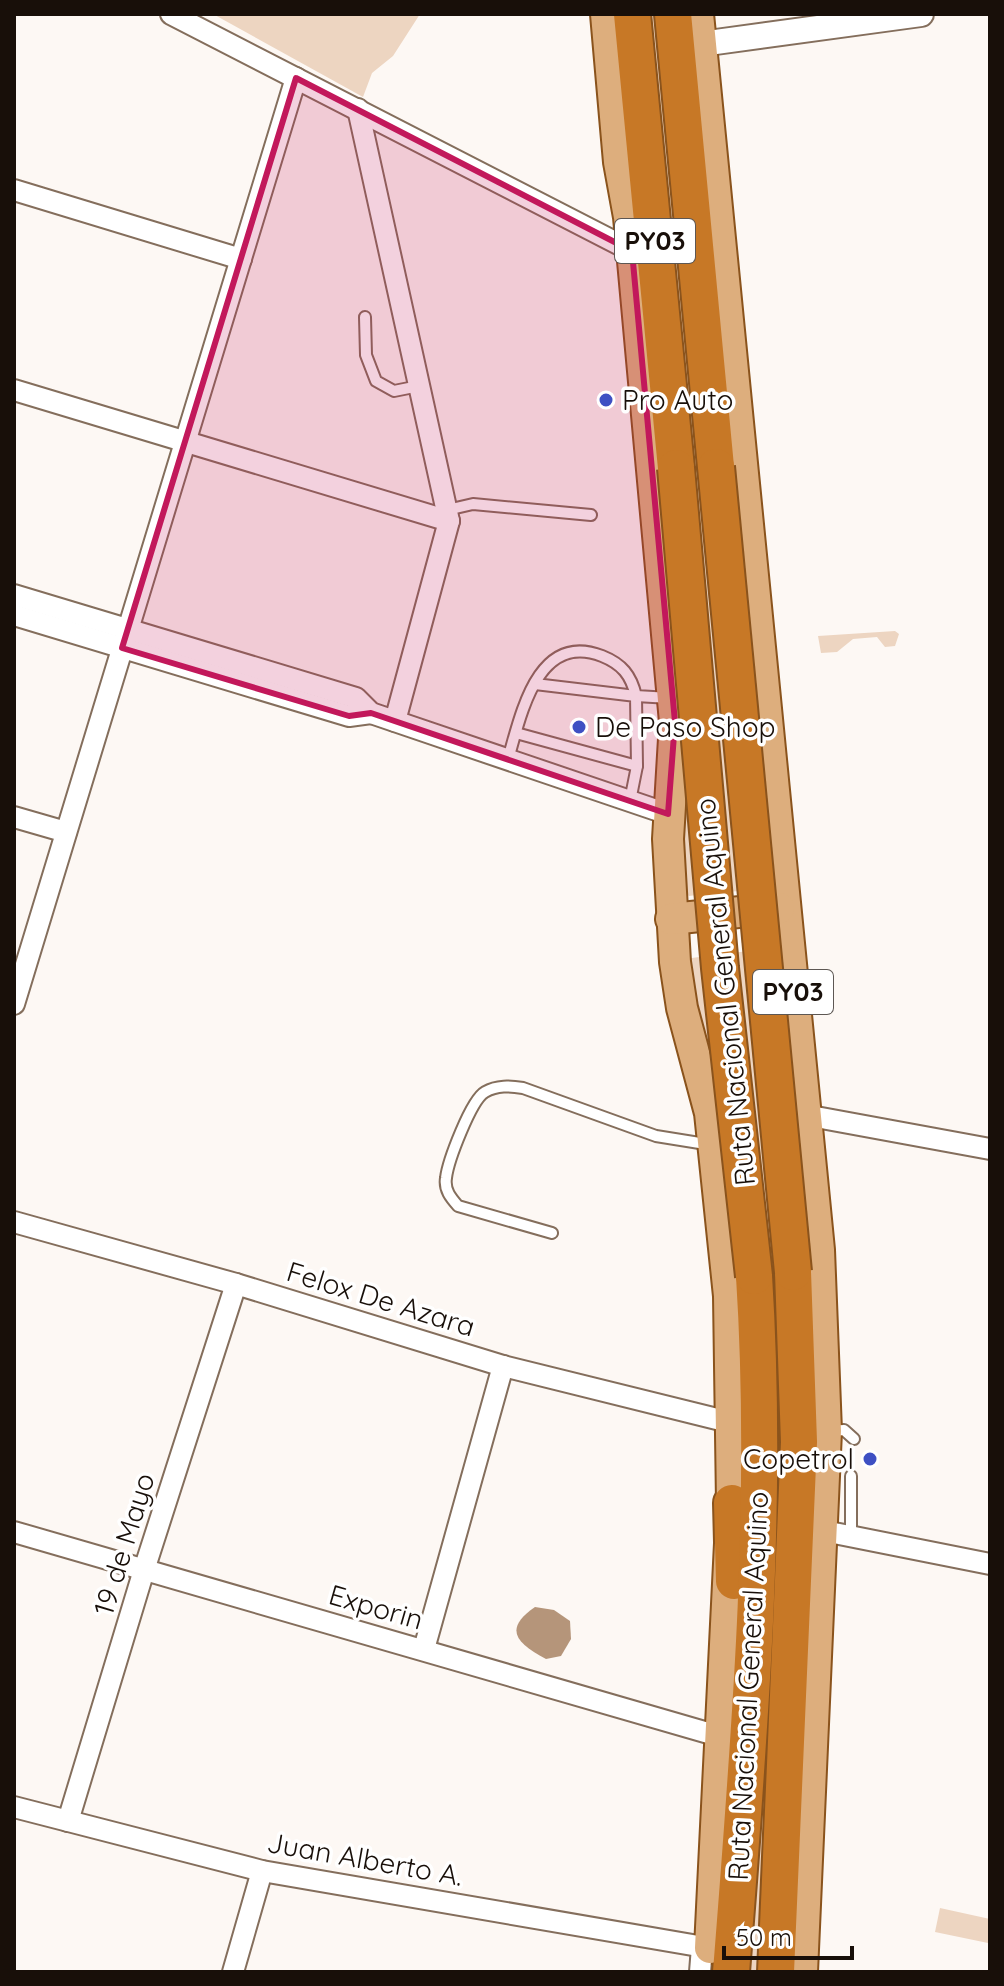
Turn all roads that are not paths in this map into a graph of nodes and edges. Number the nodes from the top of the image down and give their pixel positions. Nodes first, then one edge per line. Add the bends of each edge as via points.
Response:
1 (171, 14) edge
2 (606, 14) edge
3 (632, 14) edge
4 (673, 14) edge
5 (698, 14) edge
6 (921, 14) edge
7 (701, 44) junction
8 (296, 78) junction
9 (358, 109) junction
10 (14, 190) edge
11 (629, 217) junction
12 (632, 251) junction
13 (241, 259) junction
14 (722, 268) junction
15 (365, 317) dead end
16 (419, 386) junction
17 (14, 390) edge
18 (186, 440) junction
19 (591, 515) dead end
20 (448, 516) junction
21 (14, 595) edge
22 (14, 615) edge
23 (125, 638) junction
24 (535, 684) junction
25 (636, 696) junction
26 (672, 698) junction
27 (395, 721) junction
28 (516, 733) junction
29 (508, 759) junction
30 (637, 766) junction
31 (630, 801) junction
32 (668, 814) junction
33 (14, 817) edge
34 (66, 832) junction
35 (785, 907) junction
36 (671, 919) junction
37 (14, 1004) edge
38 (805, 1115) junction
39 (714, 1145) junction
40 (990, 1149) edge
41 (14, 1222) edge
42 (552, 1233) dead end
43 (236, 1284) junction
44 (503, 1366) junction
45 (733, 1423) junction
46 (851, 1476) dead end
47 (732, 1503) junction
48 (14, 1532) edge
49 (837, 1533) junction
50 (990, 1564) edge
51 (144, 1570) junction
52 (424, 1649) junction
53 (722, 1737) junction
54 (746, 1777) junction
55 (14, 1807) edge
56 (810, 1813) junction
57 (68, 1821) junction
58 (262, 1871) junction
59 (711, 1962) edge
60 (233, 1972) edge
61 (776, 1972) edge
62 (789, 1972) edge
63 (802, 1972) edge

1 - 8 street
2 - 11 main road, PY03
3 - 11 main road
3 - 54 highway, Ruta Nacional General Aquino / PY03, bridge via 720,968 754,1276 760,1442
4 - 14 highway
4 - 61 highway, Ruta Nacional General Aquino / PY03, bridge via 798,1363 799,1470
5 - 7 main road, PY03
6 - 7 street
7 - 14 main road, PY03
8 - 9 street
8 - 13 street
9 - 12 street
9 - 16 street
10 - 13 street
11 - 12 main road, PY03
12 - 26 main road, PY03
13 - 18 street
14 - 35 main road, PY03
15 - 16 lane via 366,355 376,381 394,391
16 - 20 street
17 - 18 street
18 - 20 street
18 - 23 street
19 - 20 lane via 473,504
20 - 27 street
21 - 23 street
22 - 23 street
23 - 27 street via 349,716 371,713
23 - 34 street
24 - 25 lane
24 - 25 lane via 552,659 583,652 620,664 632,679
24 - 28 lane
25 - 26 lane
25 - 30 lane
26 - 32 main road, PY03
27 - 29 street
28 - 29 lane
28 - 30 lane
29 - 31 street
30 - 31 lane
31 - 32 street
32 - 36 main road, PY03
33 - 34 street
34 - 37 street
35 - 36 main road
35 - 38 main road, PY03
36 - 39 main road, PY03 via 682,1008
38 - 40 street
38 - 49 main road, PY03 via 840,1435
39 - 42 lane via 656,1136 523,1088 484,1092 459,1140 446,1179 448,1194 458,1206
39 - 45 main road, PY03 via 728,1283
41 - 43 street, Felox De Azara
43 - 44 street, Felox De Azara
43 - 51 street, 19 de Mayo
44 - 45 street, Felox De Azara
44 - 52 street
45 - 47 main road, PY03
46 - 49 lane
47 - 53 main road, PY03
47 - 54 highway via 737,1702
48 - 51 street, Exporin
49 - 50 street
49 - 56 main road, PY03
51 - 52 street, Exporin
51 - 57 street, 19 de Mayo
52 - 53 street, Exporin
53 - 59 main road, PY03
54 - 59 highway, Ruta Nacional General Aquino / PY03
55 - 57 street, Juan Alberto A.
56 - 62 main road
56 - 63 main road, PY03
57 - 58 street, Juan Alberto A.
58 - 59 street, Juan Alberto A.
58 - 60 street

